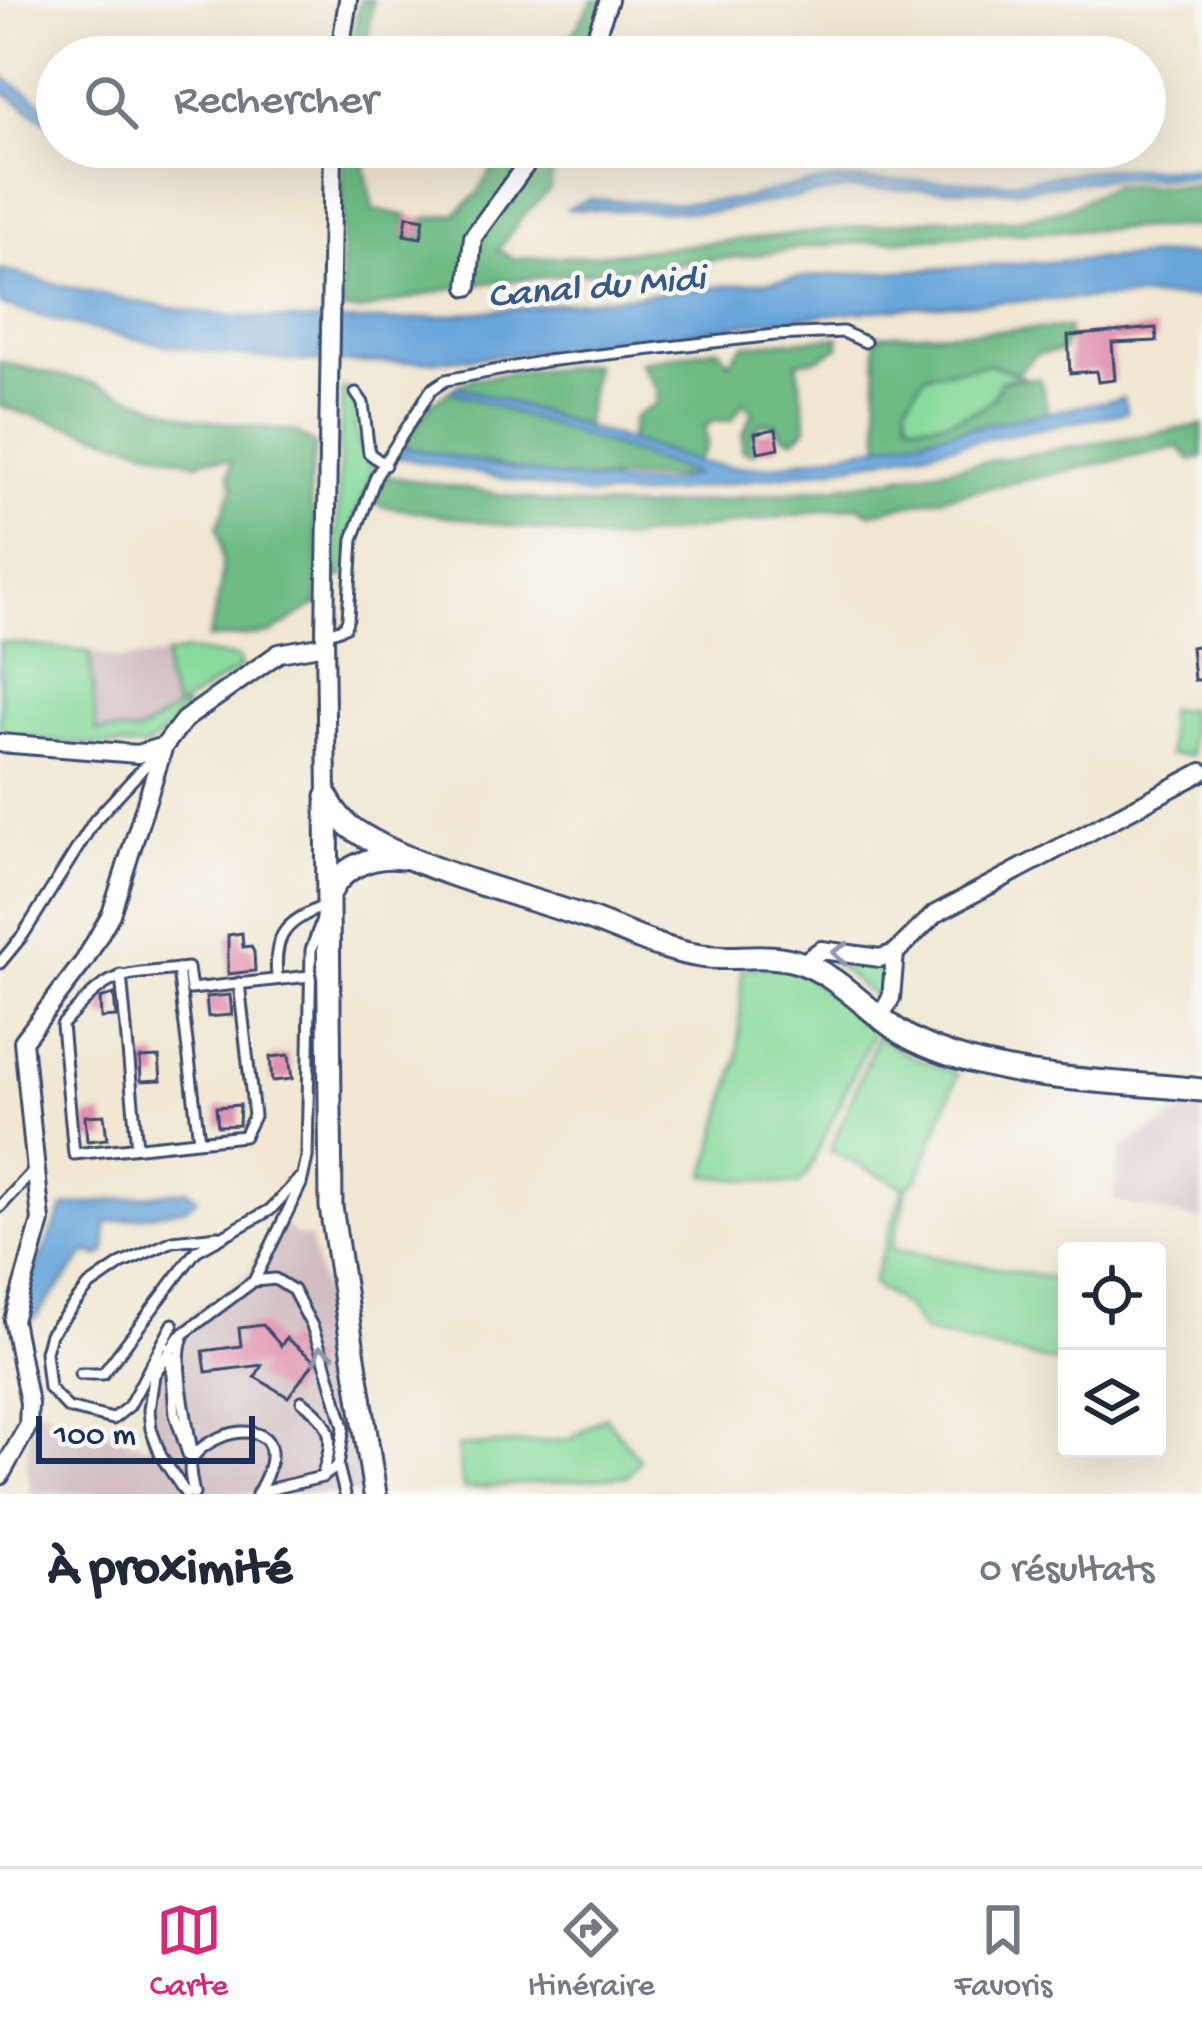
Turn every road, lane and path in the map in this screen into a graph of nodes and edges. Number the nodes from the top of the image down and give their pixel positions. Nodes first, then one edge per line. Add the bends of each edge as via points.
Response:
1 (349, 0) edge
2 (609, 0) edge
3 (343, 36) edge
4 (596, 36) edge
5 (333, 168) edge
6 (523, 168) edge
7 (468, 287) dead end
8 (865, 342) dead end
9 (356, 393) dead end
10 (385, 465) junction
11 (325, 640) junction
12 (0, 743) edge
13 (164, 746) junction
14 (1202, 772) edge
15 (327, 797) junction
16 (381, 844) junction
17 (327, 850) junction
18 (414, 859) junction
19 (365, 862) junction
20 (328, 901) junction
21 (896, 953) junction
22 (0, 963) edge
23 (803, 963) junction
24 (178, 969) junction
25 (121, 974) junction
26 (310, 976) junction
27 (277, 978) junction
28 (239, 983) junction
29 (879, 1019) junction
30 (1202, 1090) edge
31 (199, 1140) junction
32 (137, 1147) junction
33 (36, 1167) junction
34 (303, 1175) junction
35 (0, 1207) edge
36 (218, 1236) junction
37 (254, 1281) junction
38 (173, 1324) dead end
39 (185, 1332) junction
40 (170, 1348) junction
41 (80, 1374) dead end
42 (302, 1400) dead end
43 (192, 1461) junction
44 (338, 1466) junction
45 (0, 1476) edge
46 (322, 1477) junction
47 (190, 1494) edge
48 (258, 1494) edge
49 (345, 1494) edge
50 (375, 1494) edge

1 - 3 street
2 - 4 street
5 - 11 street
6 - 7 street via 472,237
8 - 10 lane via 843,332 799,334 474,372 431,390
9 - 10 lane via 369,453
10 - 11 lane via 352,539 345,627
11 - 13 street via 279,653 184,720
11 - 15 street
12 - 13 street via 137,754
13 - 22 lane via 94,820
13 - 33 street via 111,914 23,1042
14 - 21 street via 935,914
15 - 16 street via 339,818
15 - 17 street
16 - 17 street via 339,841
16 - 18 street
17 - 19 street via 340,862
17 - 20 street
18 - 19 street
18 - 23 street via 702,956
19 - 20 street via 333,885
20 - 26 lane
20 - 27 lane via 294,919 279,938
20 - 50 street via 332,1207
21 -> 23 street via 821,950
21 - 29 street via 891,998
23 - 29 street
24 - 25 lane
24 - 28 lane via 188,968 191,989
24 - 31 lane
25 - 32 lane
25 - 32 lane via 98,984 62,1025 74,1154
26 - 27 lane
26 - 34 lane
27 - 28 lane
28 - 31 lane via 254,1116 244,1136
29 - 30 street via 916,1041 1021,1071
31 - 32 lane
33 - 35 lane
33 - 45 street via 41,1221 13,1320 28,1426
34 - 36 lane via 271,1210
34 - 37 lane
36 - 38 lane via 173,1241 89,1286 50,1334 49,1388 68,1408 113,1419 129,1406
36 - 41 lane via 196,1251 103,1374
37 - 39 lane
44 -> 37 lane via 344,1427 312,1326 292,1289 275,1279
39 - 40 lane
39 - 43 lane via 178,1346
40 - 43 lane via 175,1414
40 - 47 lane via 154,1375 149,1410 161,1456
42 - 46 lane via 331,1432
43 - 47 lane
43 - 48 lane via 235,1435 265,1437 271,1471
44 - 46 lane
44 - 49 lane
46 - 48 lane

